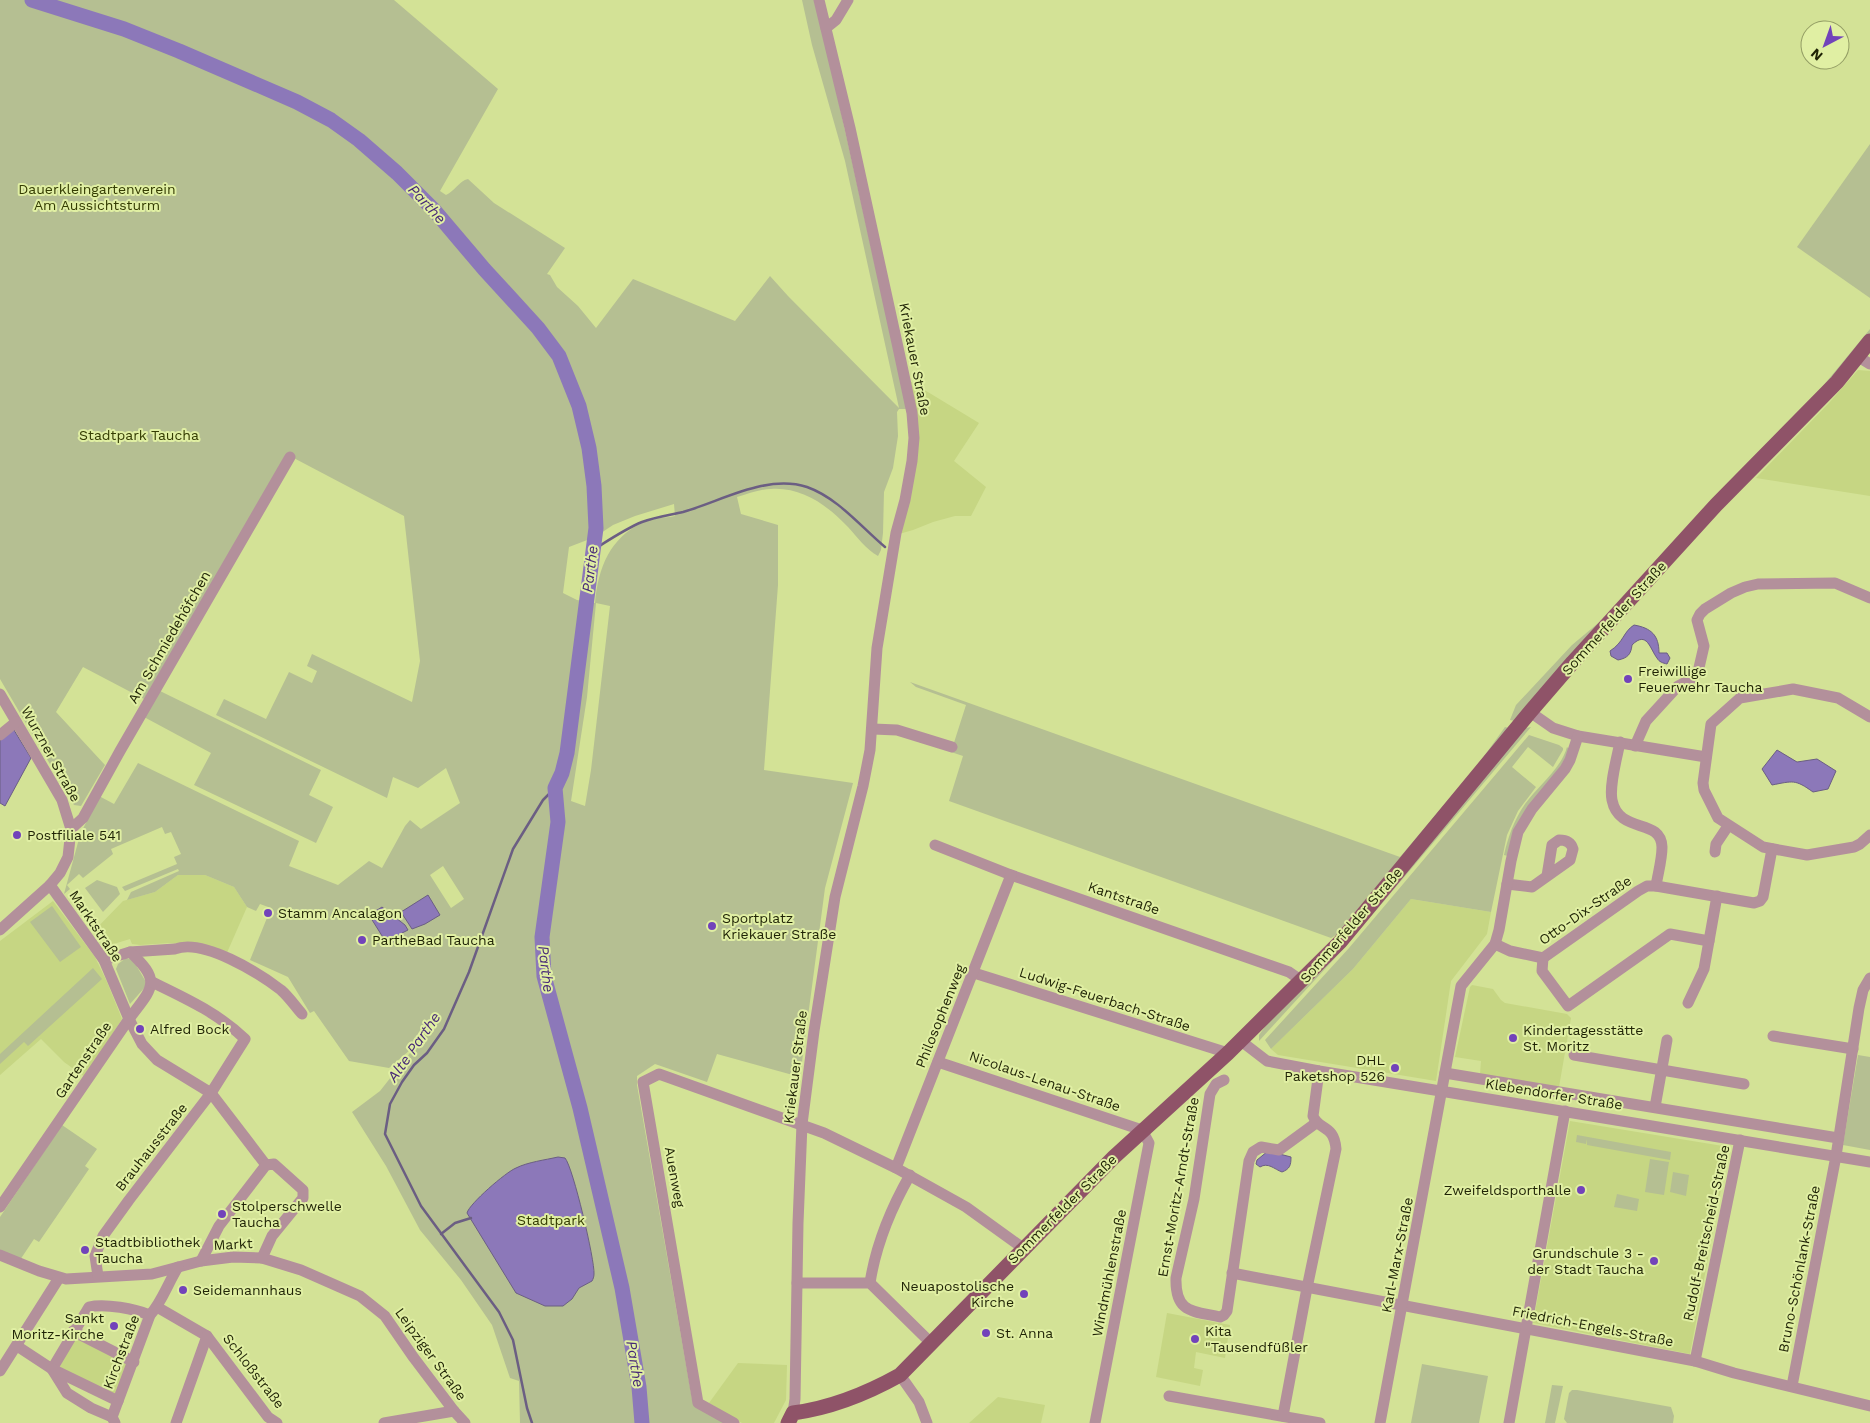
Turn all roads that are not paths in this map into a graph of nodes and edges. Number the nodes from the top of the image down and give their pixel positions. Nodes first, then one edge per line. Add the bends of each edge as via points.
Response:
1 (819, 0) edge
2 (848, 0) edge
3 (826, 28) junction
4 (1870, 341) edge
5 (1864, 360) edge
6 (290, 457) dead end
7 (1870, 598) edge
8 (0, 694) edge
9 (1530, 712) junction
10 (1870, 718) edge
11 (16, 722) junction
12 (873, 729) junction
13 (0, 735) edge
14 (1578, 736) junction
15 (1620, 742) junction
16 (1636, 746) junction
17 (952, 747) dead end
18 (1706, 757) junction
19 (1728, 826) junction
20 (71, 829) junction
21 (1870, 835) edge
22 (934, 845) dead end
23 (1772, 849) junction
24 (1714, 852) dead end
25 (1011, 875) junction
26 (1547, 876) dead end
27 (1507, 884) junction
28 (50, 885) junction
29 (1656, 886) junction
30 (1717, 896) junction
31 (0, 930) edge
32 (1709, 941) junction
33 (1495, 944) junction
34 (130, 952) junction
35 (1543, 958) junction
36 (104, 960) junction
37 (974, 973) junction
38 (1870, 978) edge
39 (1302, 981) junction
40 (152, 982) junction
41 (1688, 1003) dead end
42 (302, 1014) dead end
43 (129, 1019) junction
44 (1773, 1036) dead end
45 (1667, 1040) dead end
46 (1241, 1041) junction
47 (1853, 1049) junction
48 (1228, 1053) junction
49 (1574, 1055) dead end
50 (938, 1062) junction
51 (1661, 1070) junction
52 (1319, 1071) junction
53 (1445, 1073) junction
54 (1224, 1080) dead end
55 (1744, 1084) dead end
56 (1442, 1092) junction
57 (210, 1093) junction
58 (1654, 1107) junction
59 (1565, 1111) junction
60 (1316, 1123) junction
61 (802, 1124) junction
62 (1142, 1130) junction
63 (1838, 1138) junction
64 (1740, 1140) junction
65 (1836, 1156) junction
66 (1870, 1162) edge
67 (266, 1164) junction
68 (896, 1168) junction
69 (910, 1176) junction
70 (0, 1207) edge
71 (1023, 1248) junction
72 (0, 1255) edge
73 (262, 1258) junction
74 (201, 1261) junction
75 (178, 1267) junction
76 (1232, 1273) junction
77 (152, 1274) junction
78 (98, 1276) junction
79 (59, 1278) junction
80 (797, 1282) junction
81 (870, 1283) junction
82 (1307, 1288) junction
83 (164, 1291) junction
84 (1403, 1305) junction
85 (154, 1311) junction
86 (1525, 1328) junction
87 (73, 1331) junction
88 (207, 1336) junction
89 (931, 1343) junction
90 (16, 1346) junction
91 (1695, 1361) junction
92 (134, 1362) junction
93 (52, 1369) junction
94 (0, 1371) edge
95 (900, 1375) junction
96 (1792, 1386) junction
97 (1169, 1396) dead end
98 (118, 1402) junction
99 (1870, 1406) edge
100 (454, 1411) junction
101 (1283, 1416) junction
102 (790, 1418) edge
103 (113, 1420) edge
104 (271, 1421) edge
105 (176, 1423) edge
106 (384, 1423) edge
107 (465, 1423) edge
108 (734, 1423) edge
109 (927, 1423) edge
110 (1095, 1423) edge
111 (1320, 1423) edge
112 (1380, 1423) edge
113 (1509, 1423) edge

1 - 3 street, Kriekauer Straße
2 - 3 street via 836,20
3 - 12 street, Kriekauer Straße via 899,352 914,438 877,648
4 - 5 main road, Sommerfelder Straße
5 - 9 main road, Sommerfelder Straße via 1716,505
6 - 20 street, Am Schmiedehöfchen via 83,818
7 - 16 street via 1835,583 1758,584 1731,593 1704,609 1697,620 1704,646 1698,672 1678,686 1646,721
8 - 11 street, Wurzner Straße
9 - 14 street via 1553,728
9 - 39 main road, Sommerfelder Straße via 1340,942
10 - 18 street via 1838,698 1793,689 1740,698 1711,724
11 - 13 street
11 - 20 street, Wurzner Straße via 62,800
12 - 17 street via 897,730
12 - 61 street, Kriekauer Straße via 863,786 835,896
14 - 15 street
14 - 27 street via 1565,769 1523,822
15 - 16 street
15 - 29 street via 1611,798 1623,819 1650,828 1661,841
16 - 18 street
18 - 19 street via 1704,790 1718,818
19 - 23 street via 1758,845
19 - 24 street
20 - 28 street, Wurzner Straße via 67,860
21 - 23 street via 1854,847 1813,855
22 - 25 street, Kantstraße
23 - 30 street, Otto-Dix-Straße via 1760,901 1754,903
25 - 37 street, Philosophenweg
25 - 39 street, Kantstraße via 1289,972
26 - 27 street via 1532,887
27 - 33 street
28 - 31 street, Wurzner Straße
28 - 36 street, Marktstraße
29 - 30 street, Otto-Dix-Straße
29 - 35 street, Otto-Dix-Straße via 1638,891
30 - 32 street
32 - 35 street via 1670,934 1568,1006 1542,971
32 - 41 street via 1704,969
33 - 35 street, Otto-Dix-Straße via 1510,951
33 - 53 street, Karl-Marx-Straße via 1462,986
34 - 36 street
34 - 40 street via 142,963
34 - 42 street via 181,946 203,948 260,976 282,991
36 - 43 street, Marktstraße
37 - 48 street, Ludwig-Feuerbach-Straße
37 - 50 street, Philosophenweg
38 - 47 street, Bruno-Schönlank-Straße via 1861,996
39 - 46 main road, Sommerfelder Straße
40 - 43 street, Gartenstraße via 151,989
40 - 57 street, Brauhausstraße via 224,1020 245,1039
43 - 57 street, Marktstraße via 142,1044 157,1060
43 - 70 street, Gartenstraße
44 - 47 street
45 - 51 street
46 - 48 main road, Sommerfelder Straße
46 - 52 street, Klebendorfer Straße via 1266,1061
47 - 63 street, Bruno-Schönlank-Straße
48 - 62 main road, Sommerfelder Straße
49 - 51 street
50 - 62 street, Nicolaus-Lenau-Straße
50 - 68 street, Philosophenweg
51 - 55 street
51 - 58 street
52 - 56 street, Klebendorfer Straße
52 - 60 street via 1312,1113
53 - 56 street, Karl-Marx-Straße
53 - 58 street, Klebendorfer Straße
54 - 76 street, Ernst-Moritz-Arndt-Straße via 1216,1084 1210,1094 1194,1199 1176,1278 1179,1299 1192,1312 1222,1317 1227,1311
56 - 59 street, Klebendorfer Straße
56 - 84 street, Karl-Marx-Straße
57 - 67 street, Marktstraße
57 - 78 street, Brauhausstraße via 103,1236 94,1256
58 - 63 street, Klebendorfer Straße
59 - 64 street, Klebendorfer Straße
59 - 86 street
60 - 76 street, Ernst-Moritz-Arndt-Straße via 1279,1150 1261,1147 1251,1156
60 - 82 street via 1330,1131 1336,1148
61 - 68 street
61 - 80 street, Kriekauer Straße
61 - 108 street, Auenweg via 659,1074 643,1082 698,1403
62 - 71 main road, Sommerfelder Straße
62 - 110 street, Windmühlenstraße via 1149,1142
63 - 65 street, Bruno-Schönlank-Straße
64 - 65 street, Klebendorfer Straße
64 - 91 street, Rudolf-Breitscheid-Straße
65 - 66 street, Klebendorfer Straße
65 - 96 street, Bruno-Schönlank-Straße
67 - 73 street, Markt via 274,1164 281,1170 303,1190 304,1198 272,1236
67 - 74 street, Markt via 219,1226
68 - 69 street
69 - 71 street via 966,1207
69 - 81 street via 881,1236
71 - 89 main road, Sommerfelder Straße
72 - 79 street
73 - 74 street, Markt
73 - 100 street, Leipziger Straße via 332,1283 377,1308
74 - 75 street, Markt
75 - 77 street, Markt
75 - 83 street, Kirchstraße
76 - 82 street
77 - 78 street, Markt
77 - 83 street
78 - 79 street, Markt
79 - 90 street
80 - 81 street
80 - 102 street, Kriekauer Straße via 796,1399
81 - 89 street
82 - 84 street, Friedrich-Engels-Straße
82 - 101 street
83 - 85 street, Kirchstraße
84 - 86 street, Friedrich-Engels-Straße
84 - 112 street, Karl-Marx-Straße
85 - 87 street, Schloßstraße via 97,1305 89,1307
85 - 88 street, Schloßstraße
85 - 92 street, Kirchstraße
86 - 91 street, Friedrich-Engels-Straße
86 - 113 street
87 - 92 street
87 - 93 street, Schloßstraße
88 - 104 street, Schloßstraße
88 - 105 street
89 - 95 main road, Sommerfelder Straße
90 - 93 street
90 - 94 street
91 - 96 street, Friedrich-Engels-Straße
92 - 98 street, Kirchstraße
93 - 98 street
93 - 103 street via 67,1393
95 - 102 main road, Sommerfelder Straße via 859,1396
95 - 109 street via 919,1402
96 - 99 street, Friedrich-Engels-Straße
97 - 101 street
98 - 103 street, Kirchstraße
100 - 106 street
100 - 107 street, Leipziger Straße
101 - 111 street

